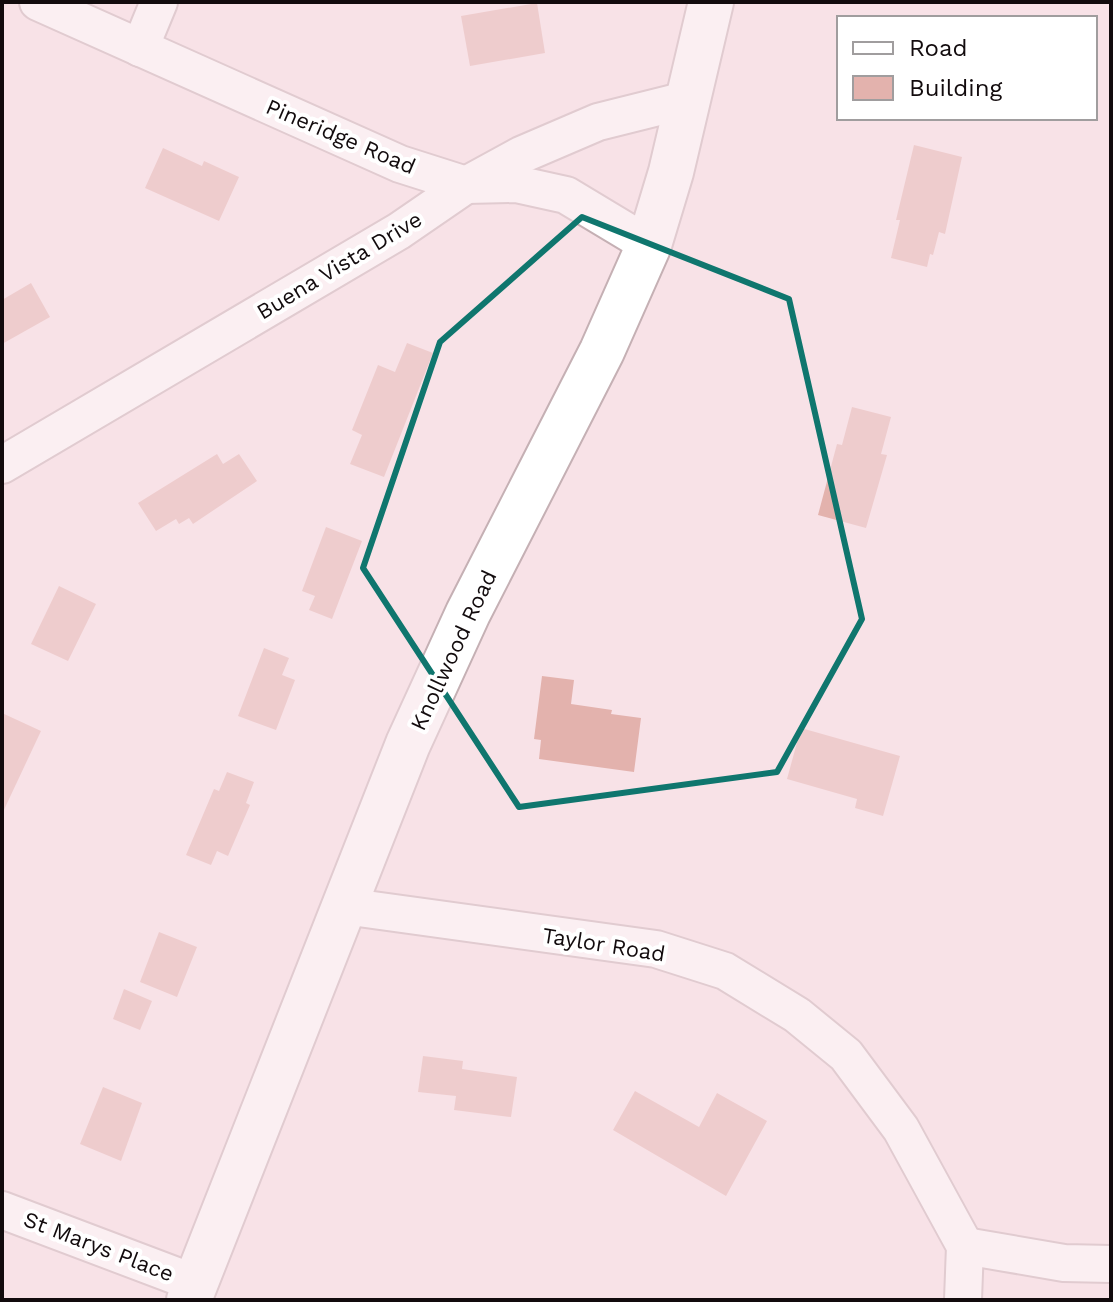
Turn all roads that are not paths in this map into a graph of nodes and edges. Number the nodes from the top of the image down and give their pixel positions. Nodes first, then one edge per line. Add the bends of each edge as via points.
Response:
1 (38, 2) edge
2 (159, 2) edge
3 (711, 2) edge
4 (140, 48) junction
5 (690, 99) junction
6 (466, 185) junction
7 (649, 245) junction
8 (2, 465) edge
9 (344, 906) junction
10 (2, 1210) edge
11 (965, 1246) junction
12 (1111, 1264) edge
13 (192, 1292) edge
14 (963, 1300) edge

1 - 4 street, Pineridge Road
2 - 4 street
3 - 5 main road, Knollwood Road
4 - 6 street, Pineridge Road via 400,164
5 - 6 street, Buena Vista Drive via 598,122
5 - 7 main road, Knollwood Road
6 - 7 street, Pineridge Road via 516,184 566,195
6 - 8 street, Buena Vista Drive via 399,231
7 - 9 main road, Knollwood Road via 602,351 468,613 408,744
9 - 11 street, Taylor Road via 656,949 725,971 797,1015 846,1055 901,1129
9 - 13 main road, Knollwood Road
10 - 13 street, St Marys Place
11 - 12 street via 1064,1263
11 - 14 street

